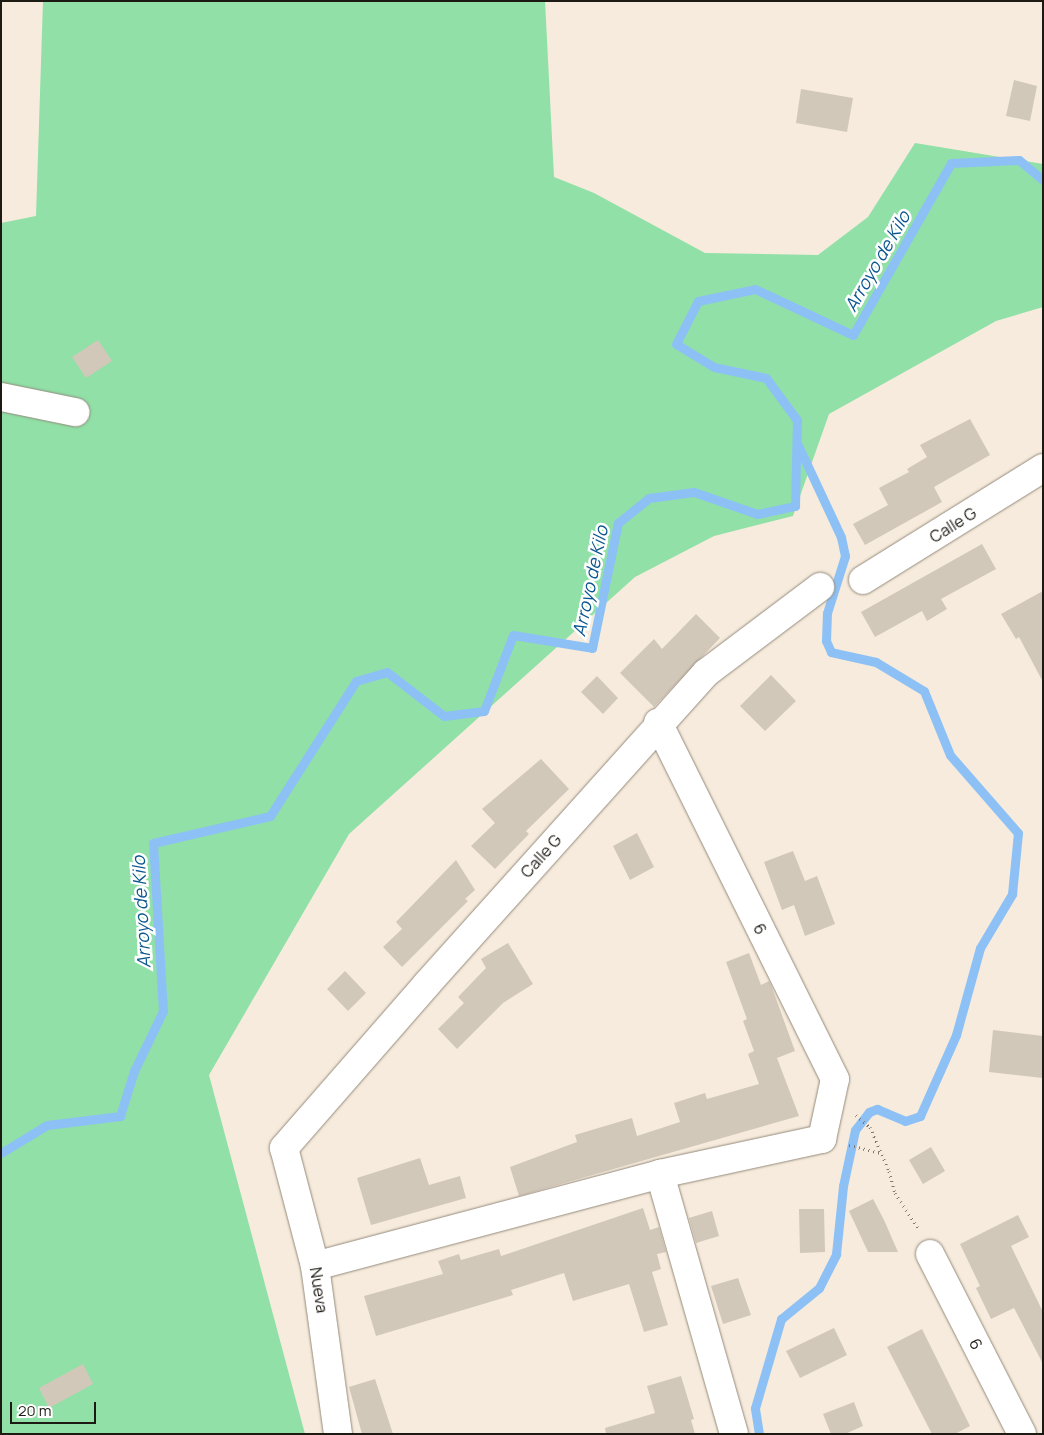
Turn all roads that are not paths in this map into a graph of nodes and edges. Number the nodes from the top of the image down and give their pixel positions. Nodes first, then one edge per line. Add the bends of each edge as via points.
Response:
1 (1, 397) edge
2 (76, 412) dead end
3 (1043, 468) edge
4 (863, 580) dead end
5 (820, 587) dead end
6 (658, 724) junction
7 (284, 1148) joint
8 (660, 1174) junction
9 (930, 1254) road end
10 (315, 1266) junction
11 (338, 1434) edge
12 (734, 1434) edge
13 (1022, 1434) edge

1 - 2 street
3 - 4 street, Calle G
5 - 6 street, Calle G via 706,673
6 - 7 street, Calle G
6 - 8 street, 6 via 835,1079 822,1140
7 - 10 street, Nueva
8 - 10 street
8 - 12 street
9 - 13 street, 6
10 - 11 street, Nueva

